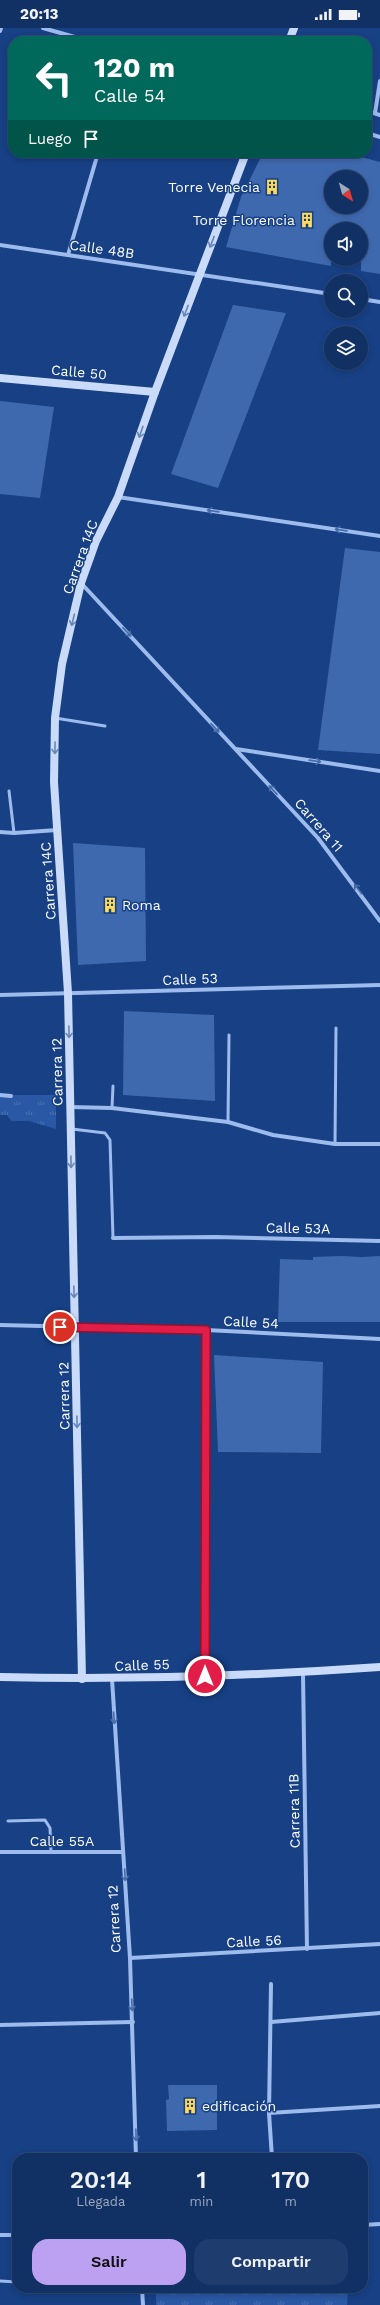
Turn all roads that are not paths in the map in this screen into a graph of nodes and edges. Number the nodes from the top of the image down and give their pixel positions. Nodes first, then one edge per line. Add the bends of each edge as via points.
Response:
1 (43, 28) edge
2 (71, 36) edge
3 (380, 81) edge
4 (372, 112) edge
5 (375, 113) junction
6 (380, 115) edge
7 (97, 158) edge
8 (244, 158) edge
9 (0, 245) edge
10 (68, 255) junction
11 (200, 274) junction
12 (324, 293) edge
13 (368, 300) edge
14 (380, 302) edge
15 (0, 378) edge
16 (155, 392) junction
17 (118, 497) junction
18 (380, 536) edge
19 (81, 583) junction
20 (55, 718) junction
21 (105, 726) dead end
22 (235, 749) junction
23 (380, 771) edge
24 (9, 791) dead end
25 (57, 830) junction
26 (0, 832) edge
27 (14, 833) junction
28 (380, 921) edge
29 (380, 985) edge
30 (68, 993) junction
31 (0, 995) edge
32 (336, 1028) dead end
33 (229, 1035) dead end
34 (113, 1086) dead end
35 (0, 1095) edge
36 (11, 1096) dead end
37 (70, 1107) junction
38 (112, 1108) junction
39 (228, 1122) junction
40 (71, 1129) junction
41 (335, 1144) junction
42 (380, 1144) edge
43 (112, 1238) joint
44 (380, 1241) edge
45 (0, 1325) edge
46 (75, 1327) junction
47 (206, 1330) junction
48 (380, 1339) edge
49 (380, 1667) edge
50 (303, 1673) junction
51 (205, 1676) junction
52 (0, 1677) edge
53 (82, 1679) junction
54 (112, 1679) junction
55 (8, 1821) dead end
56 (0, 1852) edge
57 (51, 1852) junction
58 (123, 1852) junction
59 (380, 1944) edge
60 (307, 1949) junction
61 (130, 1958) junction
62 (271, 1984) dead end
63 (380, 2013) edge
64 (133, 2022) junction
65 (271, 2022) junction
66 (0, 2025) edge
67 (380, 2106) edge
68 (269, 2113) junction
69 (136, 2153) edge
70 (272, 2153) edge
71 (380, 2224) edge
72 (368, 2225) edge
73 (0, 2235) edge
74 (12, 2235) edge
75 (0, 2281) edge
76 (12, 2282) edge
77 (142, 2293) edge
78 (143, 2305) edge

1 - 2 street
3 - 5 street
4 - 5 street
5 - 6 street
7 - 10 street
8 -> 11 street, Carrera 14C
9 - 10 street, Calle 48B
10 - 11 street, Calle 48B
11 - 12 street, Calle 48B
11 -> 16 street, Carrera 14C
13 - 14 street
15 - 16 street, Calle 50
16 -> 17 street, Carrera 14C
18 -> 17 street
17 - 19 street, Carrera 14C via 96,542
19 -> 20 street, Carrera 14C via 62,664
19 -> 22 street, Carrera 11
20 - 21 lane
20 -> 25 street, Carrera 14C via 54,782
22 -> 23 street
28 -> 22 street, Carrera 11 via 318,838
24 - 27 lane
25 - 27 street
25 - 30 street, Carrera 14C
26 - 27 street
29 - 30 street, Calle 53
30 - 31 street, Calle 53
30 -> 37 street, Carrera 12
32 - 41 lane
33 - 39 lane
34 - 38 lane
35 - 36 street
37 - 38 street
37 - 40 street, Carrera 12
38 - 39 street
39 - 41 street via 274,1135
40 - 43 lane via 105,1133 110,1140
40 -> 46 street, Carrera 12
41 - 42 street
43 - 44 street, Calle 53A via 215,1237
45 - 46 street, Calle 54
46 - 47 street, Calle 54
46 -> 53 street, Carrera 12
47 - 48 street, Calle 54
47 - 51 street
49 - 50 street, Calle 55
50 - 51 street, Calle 55
50 - 60 street, Carrera 11B
51 - 54 street, Calle 55
52 - 53 street, Calle 55
53 - 54 street, Calle 55
54 -> 58 street, Carrera 12
55 - 57 lane via 45,1820 50,1828
56 - 57 street, Calle 55A
57 - 58 street, Calle 55A
58 -> 61 street, Carrera 12
59 - 60 street, Calle 56
60 - 61 street, Calle 56
61 -> 64 street, Carrera 12
62 - 65 street
63 - 65 street
64 - 66 street
64 -> 69 street, Carrera 12
65 - 68 street
67 - 68 street
68 - 70 street
71 - 72 street
73 - 74 street
75 - 76 lane
77 - 78 street

